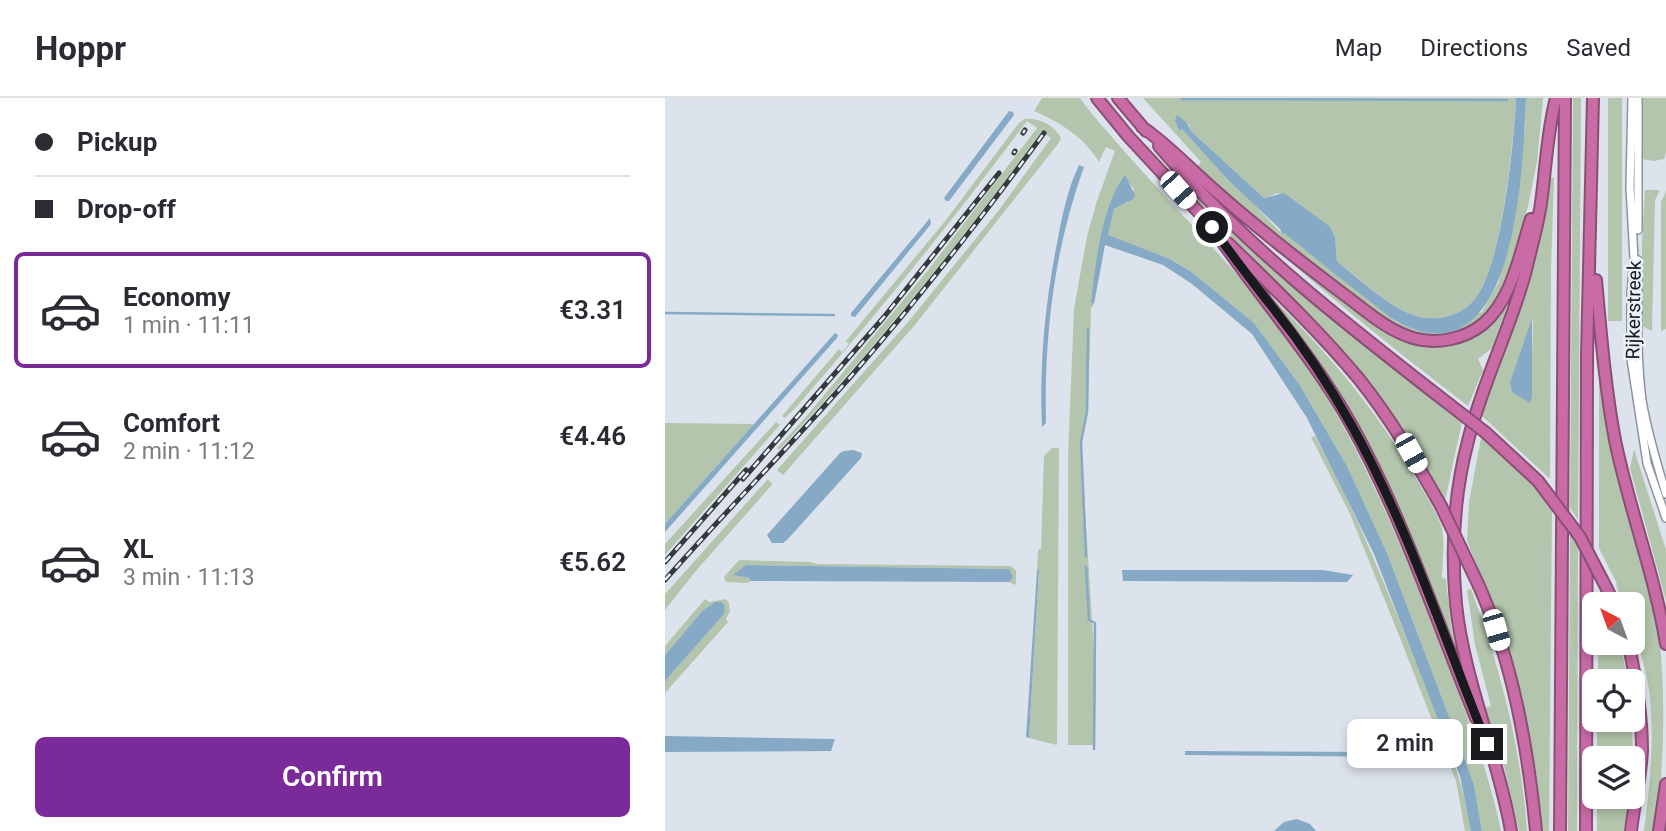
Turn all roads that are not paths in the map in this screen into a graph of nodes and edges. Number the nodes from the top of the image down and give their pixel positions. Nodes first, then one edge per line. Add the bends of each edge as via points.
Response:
1 (1097, 98) edge
2 (1118, 98) edge
3 (1556, 98) edge
4 (1565, 98) edge
5 (1593, 98) edge
6 (1632, 98) edge
7 (1638, 98) edge
8 (1142, 127) junction
9 (1544, 180) junction
10 (1212, 227) junction
11 (1592, 232) junction
12 (1666, 494) edge
13 (1666, 518) edge
14 (1609, 592) edge
15 (1666, 644) edge
16 (1631, 655) edge
17 (1497, 769) junction
18 (1666, 784) edge
19 (1511, 831) edge
20 (1537, 831) edge
21 (1560, 831) edge
22 (1586, 831) edge
23 (1631, 831) edge
24 (1659, 831) edge

1 - 10 highway
2 - 8 highway
3 - 9 highway
4 - 21 highway
5 - 11 highway
6 - 13 street, Rijkerstreek via 1631,359 1647,463
7 - 12 street, Rijkerstreek via 1639,359 1650,441
8 - 9 highway via 1311,269 1395,331 1416,339 1457,338 1484,324 1496,310 1513,276
8 - 14 highway, bridge via 1266,255 1485,432 1538,481 1580,537
9 - 17 highway via 1525,274 1468,439 1454,525 1463,643
10 - 17 highway via 1319,373 1377,472
10 - 20 highway, bridge via 1359,380 1411,453 1441,506 1496,630 1523,729
11 - 15 highway via 1602,355 1616,442
11 - 22 highway via 1587,355
16 - 23 highway via 1642,753
17 - 19 highway
18 - 24 highway

